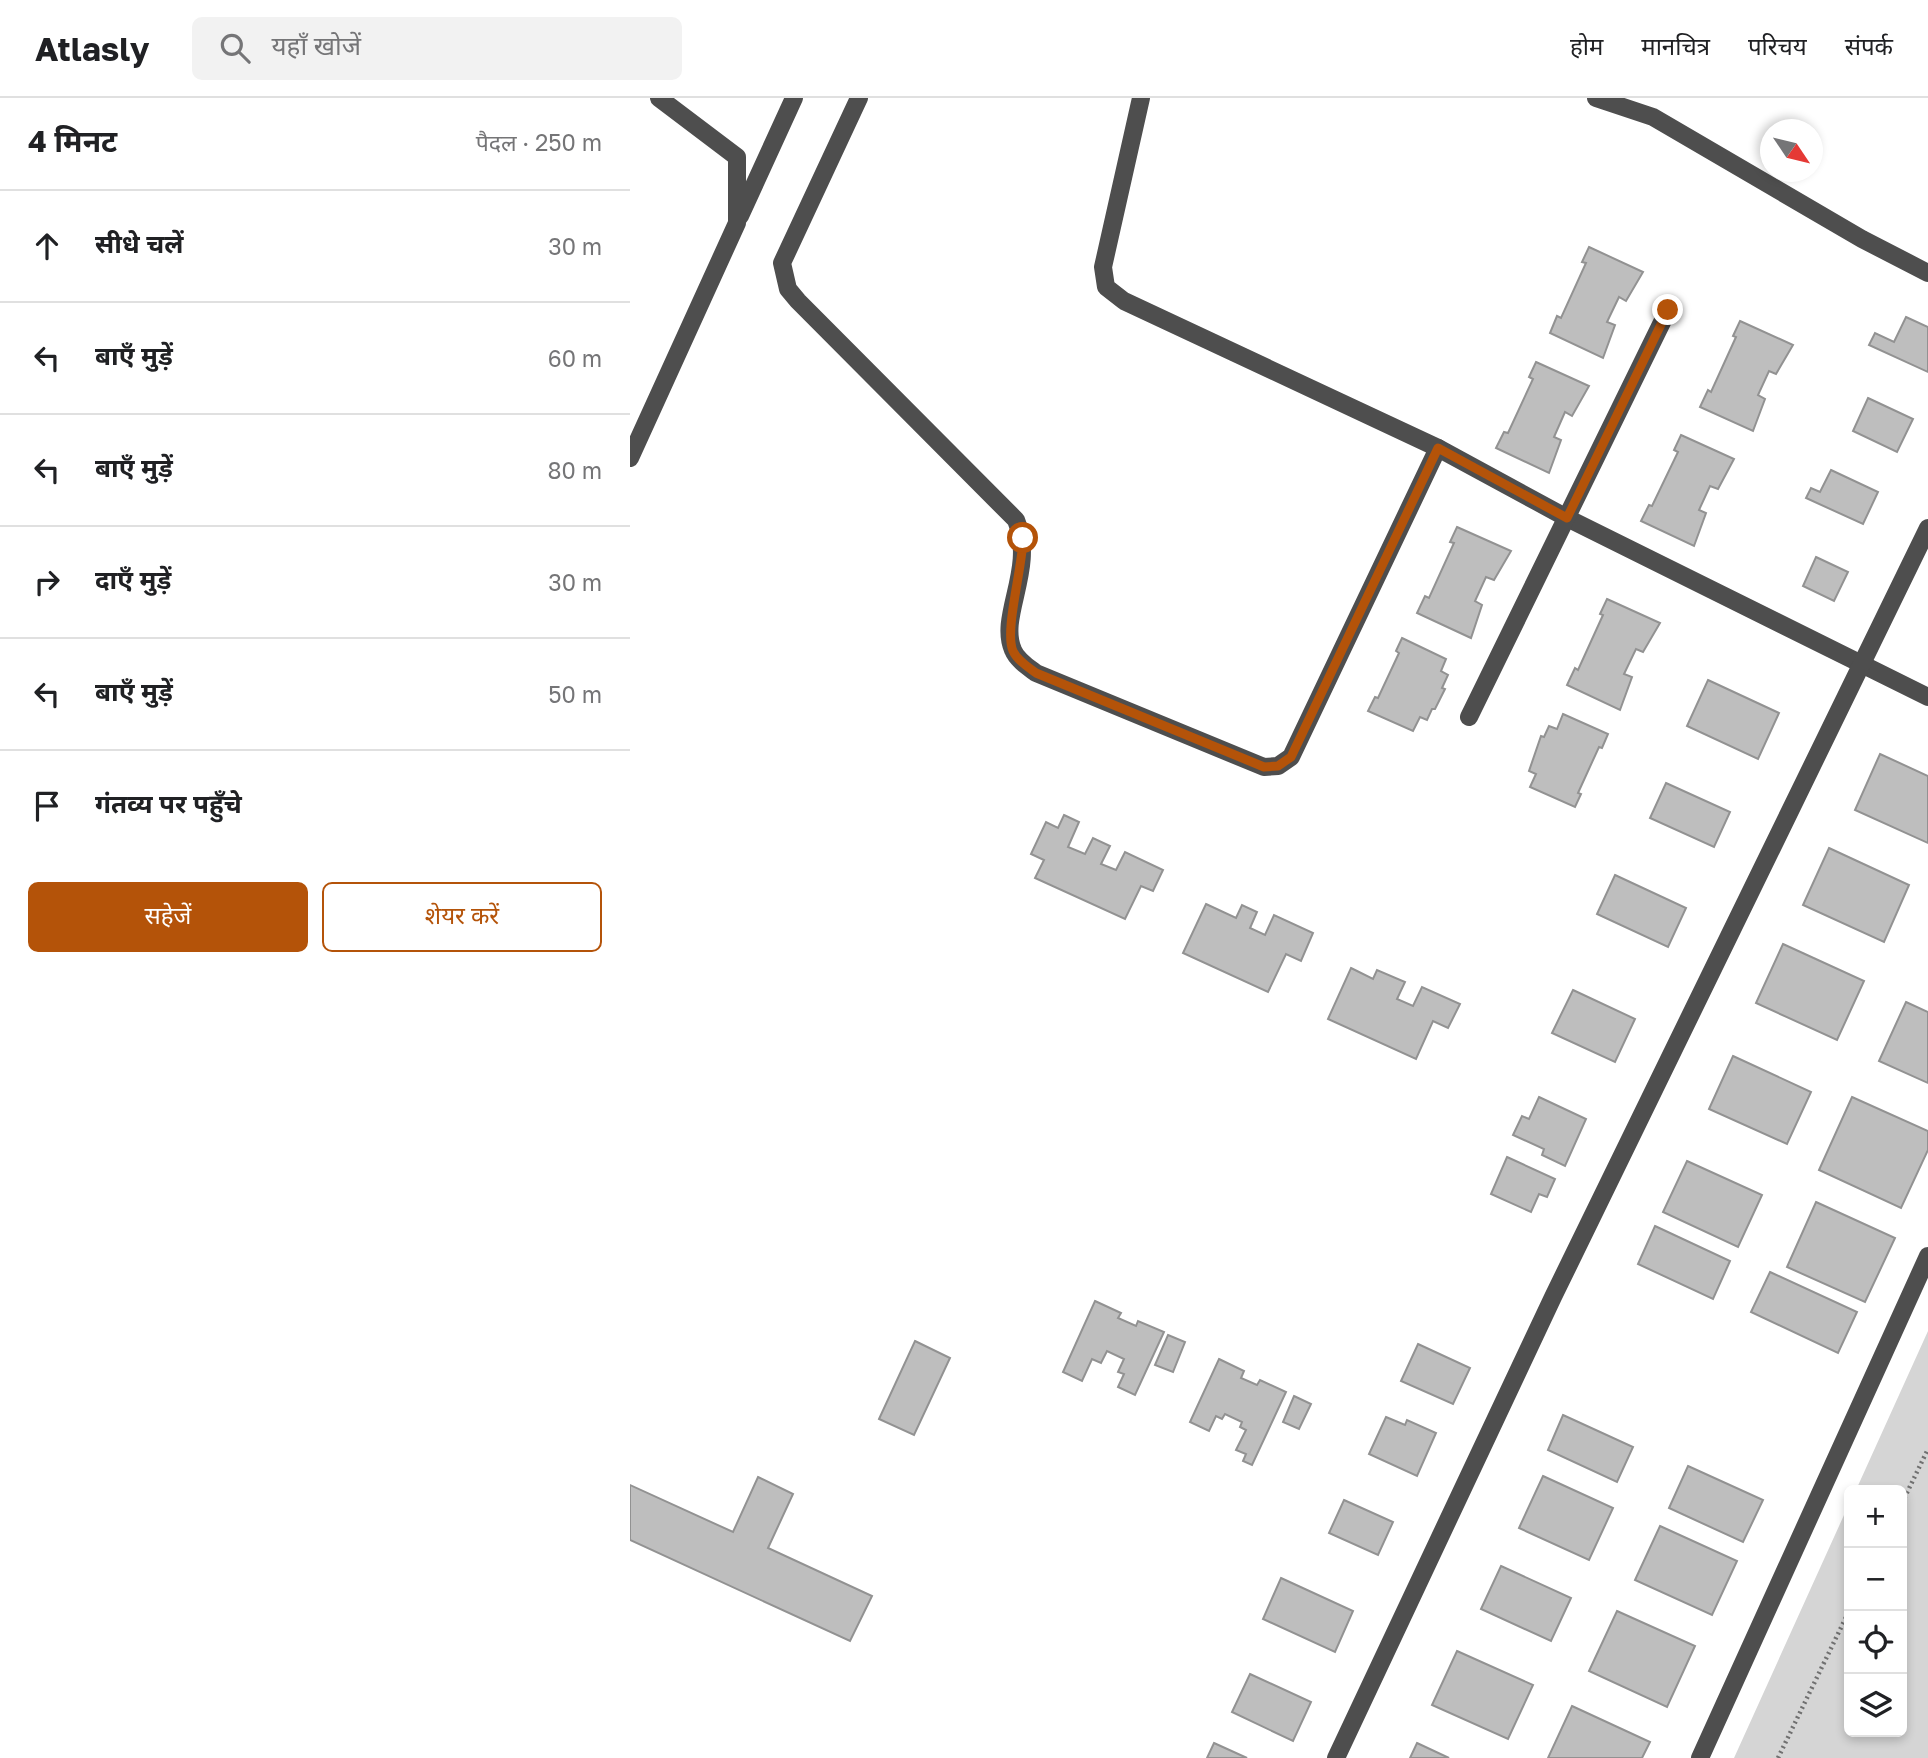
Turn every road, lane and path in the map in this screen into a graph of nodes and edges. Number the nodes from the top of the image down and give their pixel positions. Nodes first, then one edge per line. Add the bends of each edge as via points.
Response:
1 (659, 98) edge
2 (794, 98) edge
3 (859, 98) edge
4 (1141, 98) edge
5 (1596, 98) edge
6 (737, 223) junction
7 (1928, 274) edge
8 (1668, 310) dead end
9 (1438, 448) junction
10 (630, 458) edge
11 (1567, 518) junction
12 (1928, 528) edge
13 (1862, 665) junction
14 (1928, 697) edge
15 (1469, 717) dead end
16 (1928, 1256) edge
17 (1928, 1449) edge
18 (1907, 1493) edge
19 (1844, 1621) edge
20 (1336, 1758) edge
21 (1700, 1758) edge
22 (1778, 1758) edge

1 - 6 street via 737,157
2 - 6 street
3 - 9 street via 782,263 783,276 798,300 1016,520 1023,538 1023,562 1009,632 1013,650 1036,673 1264,767 1278,766 1291,757
4 - 9 street via 1103,267 1107,287 1125,301
5 - 7 street via 1653,117
6 - 10 street
8 - 11 street
9 - 11 street
11 - 13 street
11 - 15 street
12 - 13 street
13 - 14 street
13 - 20 street via 1553,1297
16 - 21 street
17 - 18 path
19 - 22 path

